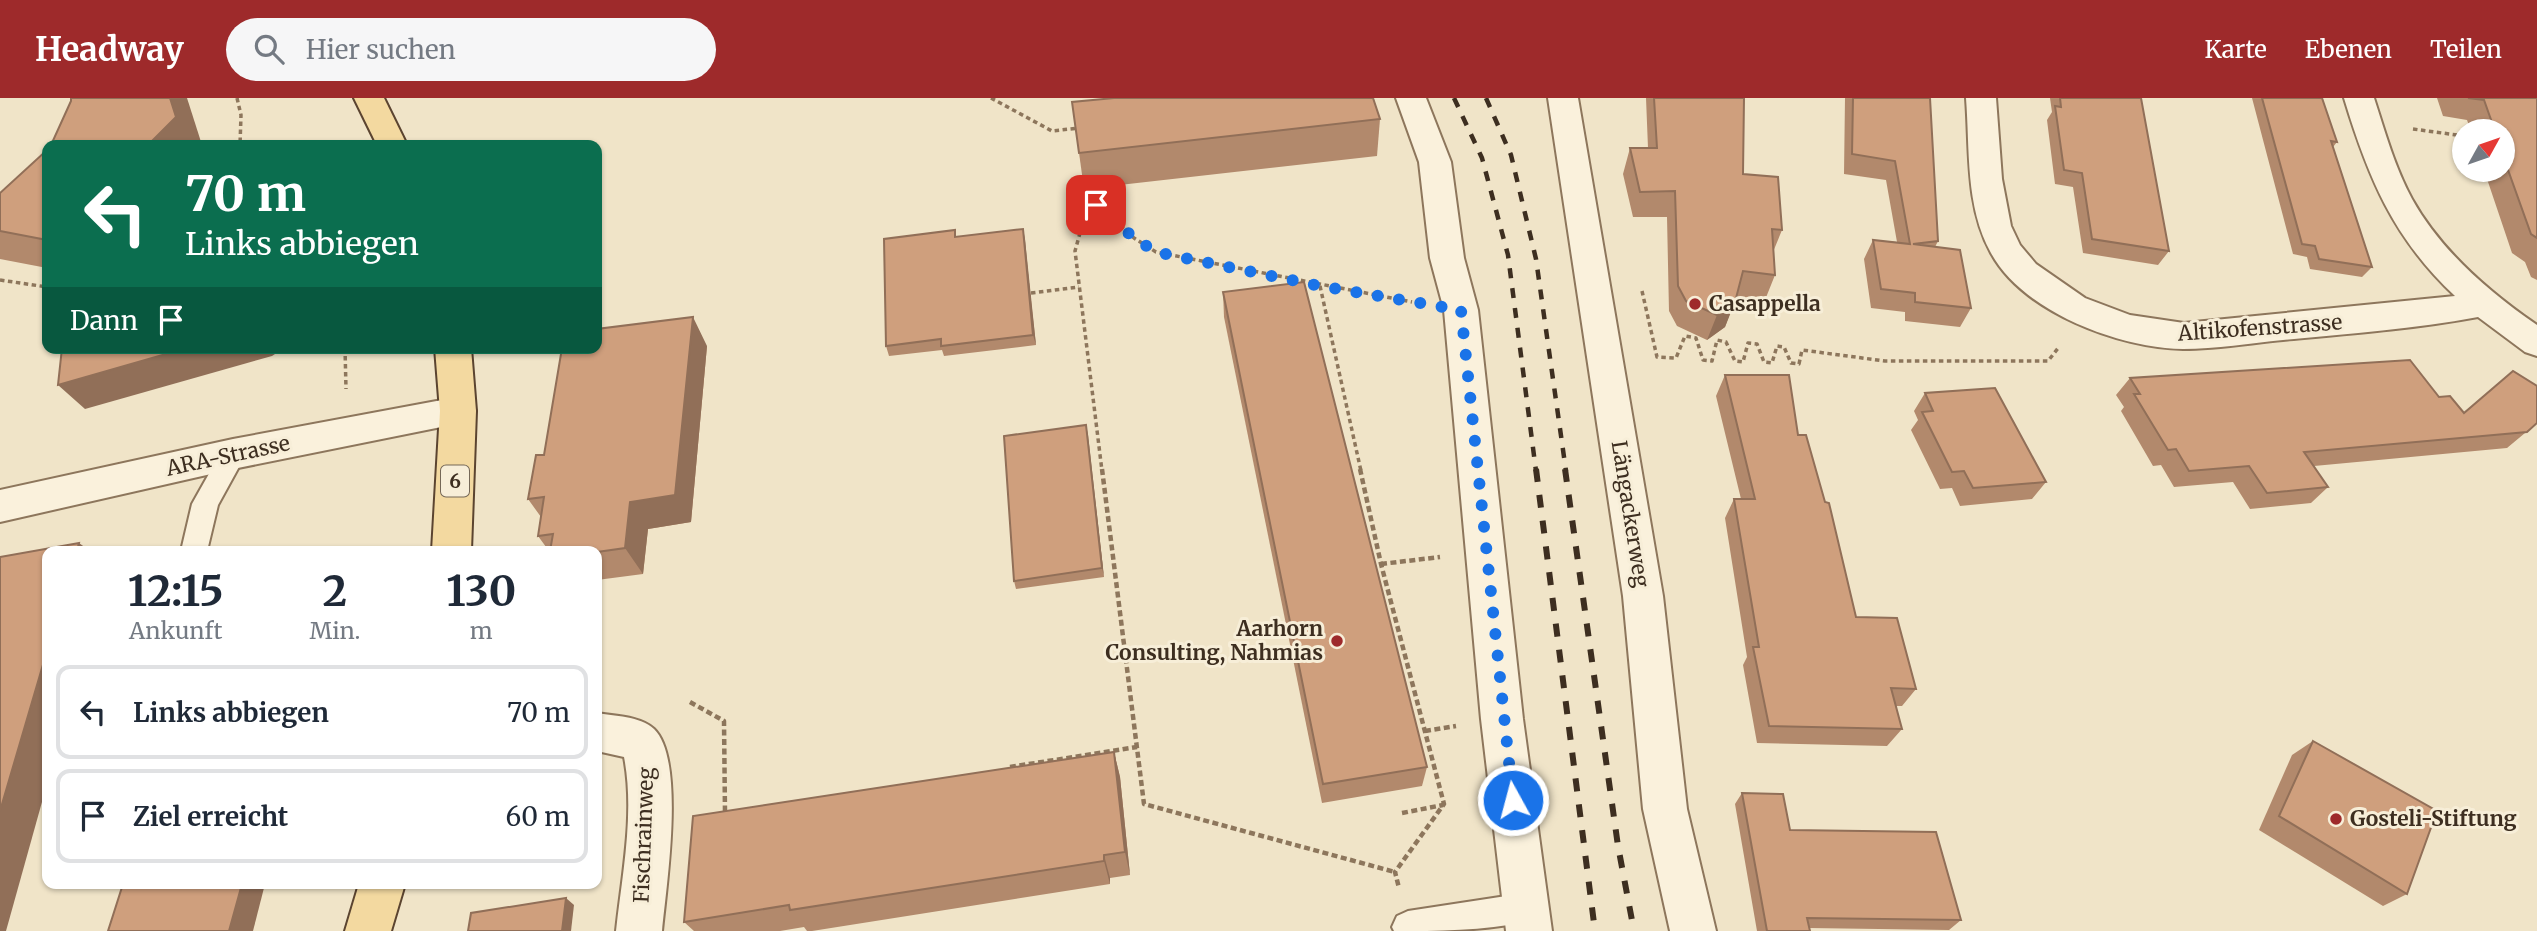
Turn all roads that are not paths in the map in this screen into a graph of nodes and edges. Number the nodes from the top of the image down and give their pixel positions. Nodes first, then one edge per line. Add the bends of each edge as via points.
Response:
1 (369, 98) edge
2 (1411, 98) edge
3 (1563, 98) edge
4 (1981, 98) edge
5 (2359, 98) edge
6 (390, 140) edge
7 (2485, 303) junction
8 (2537, 343) edge
9 (453, 354) edge
10 (458, 411) junction
11 (233, 454) junction
12 (0, 506) edge
13 (195, 546) edge
14 (452, 546) edge
15 (602, 733) edge
16 (381, 889) edge
17 (1528, 920) edge
18 (1408, 927) road end
19 (368, 931) edge
20 (639, 931) edge
21 (1693, 931) edge

1 - 6 main road
2 - 17 street via 1435,162 1447,258 1461,310
3 - 21 street, Längackerweg via 1643,596 1665,808
4 - 7 street, Altikofenstrasse via 1992,213 2002,243 2041,287 2085,312 2150,333 2184,335 2426,314
5 - 7 street via 2386,178 2409,220 2445,265
7 - 8 street
9 - 10 main road, 6
10 - 11 street, ARA-Strasse
10 - 14 main road, 6
11 - 12 street, ARA-Strasse
11 - 13 lane via 205,504
15 - 20 street, Fischrainweg via 640,744 649,762
16 - 19 main road
17 - 18 lane

